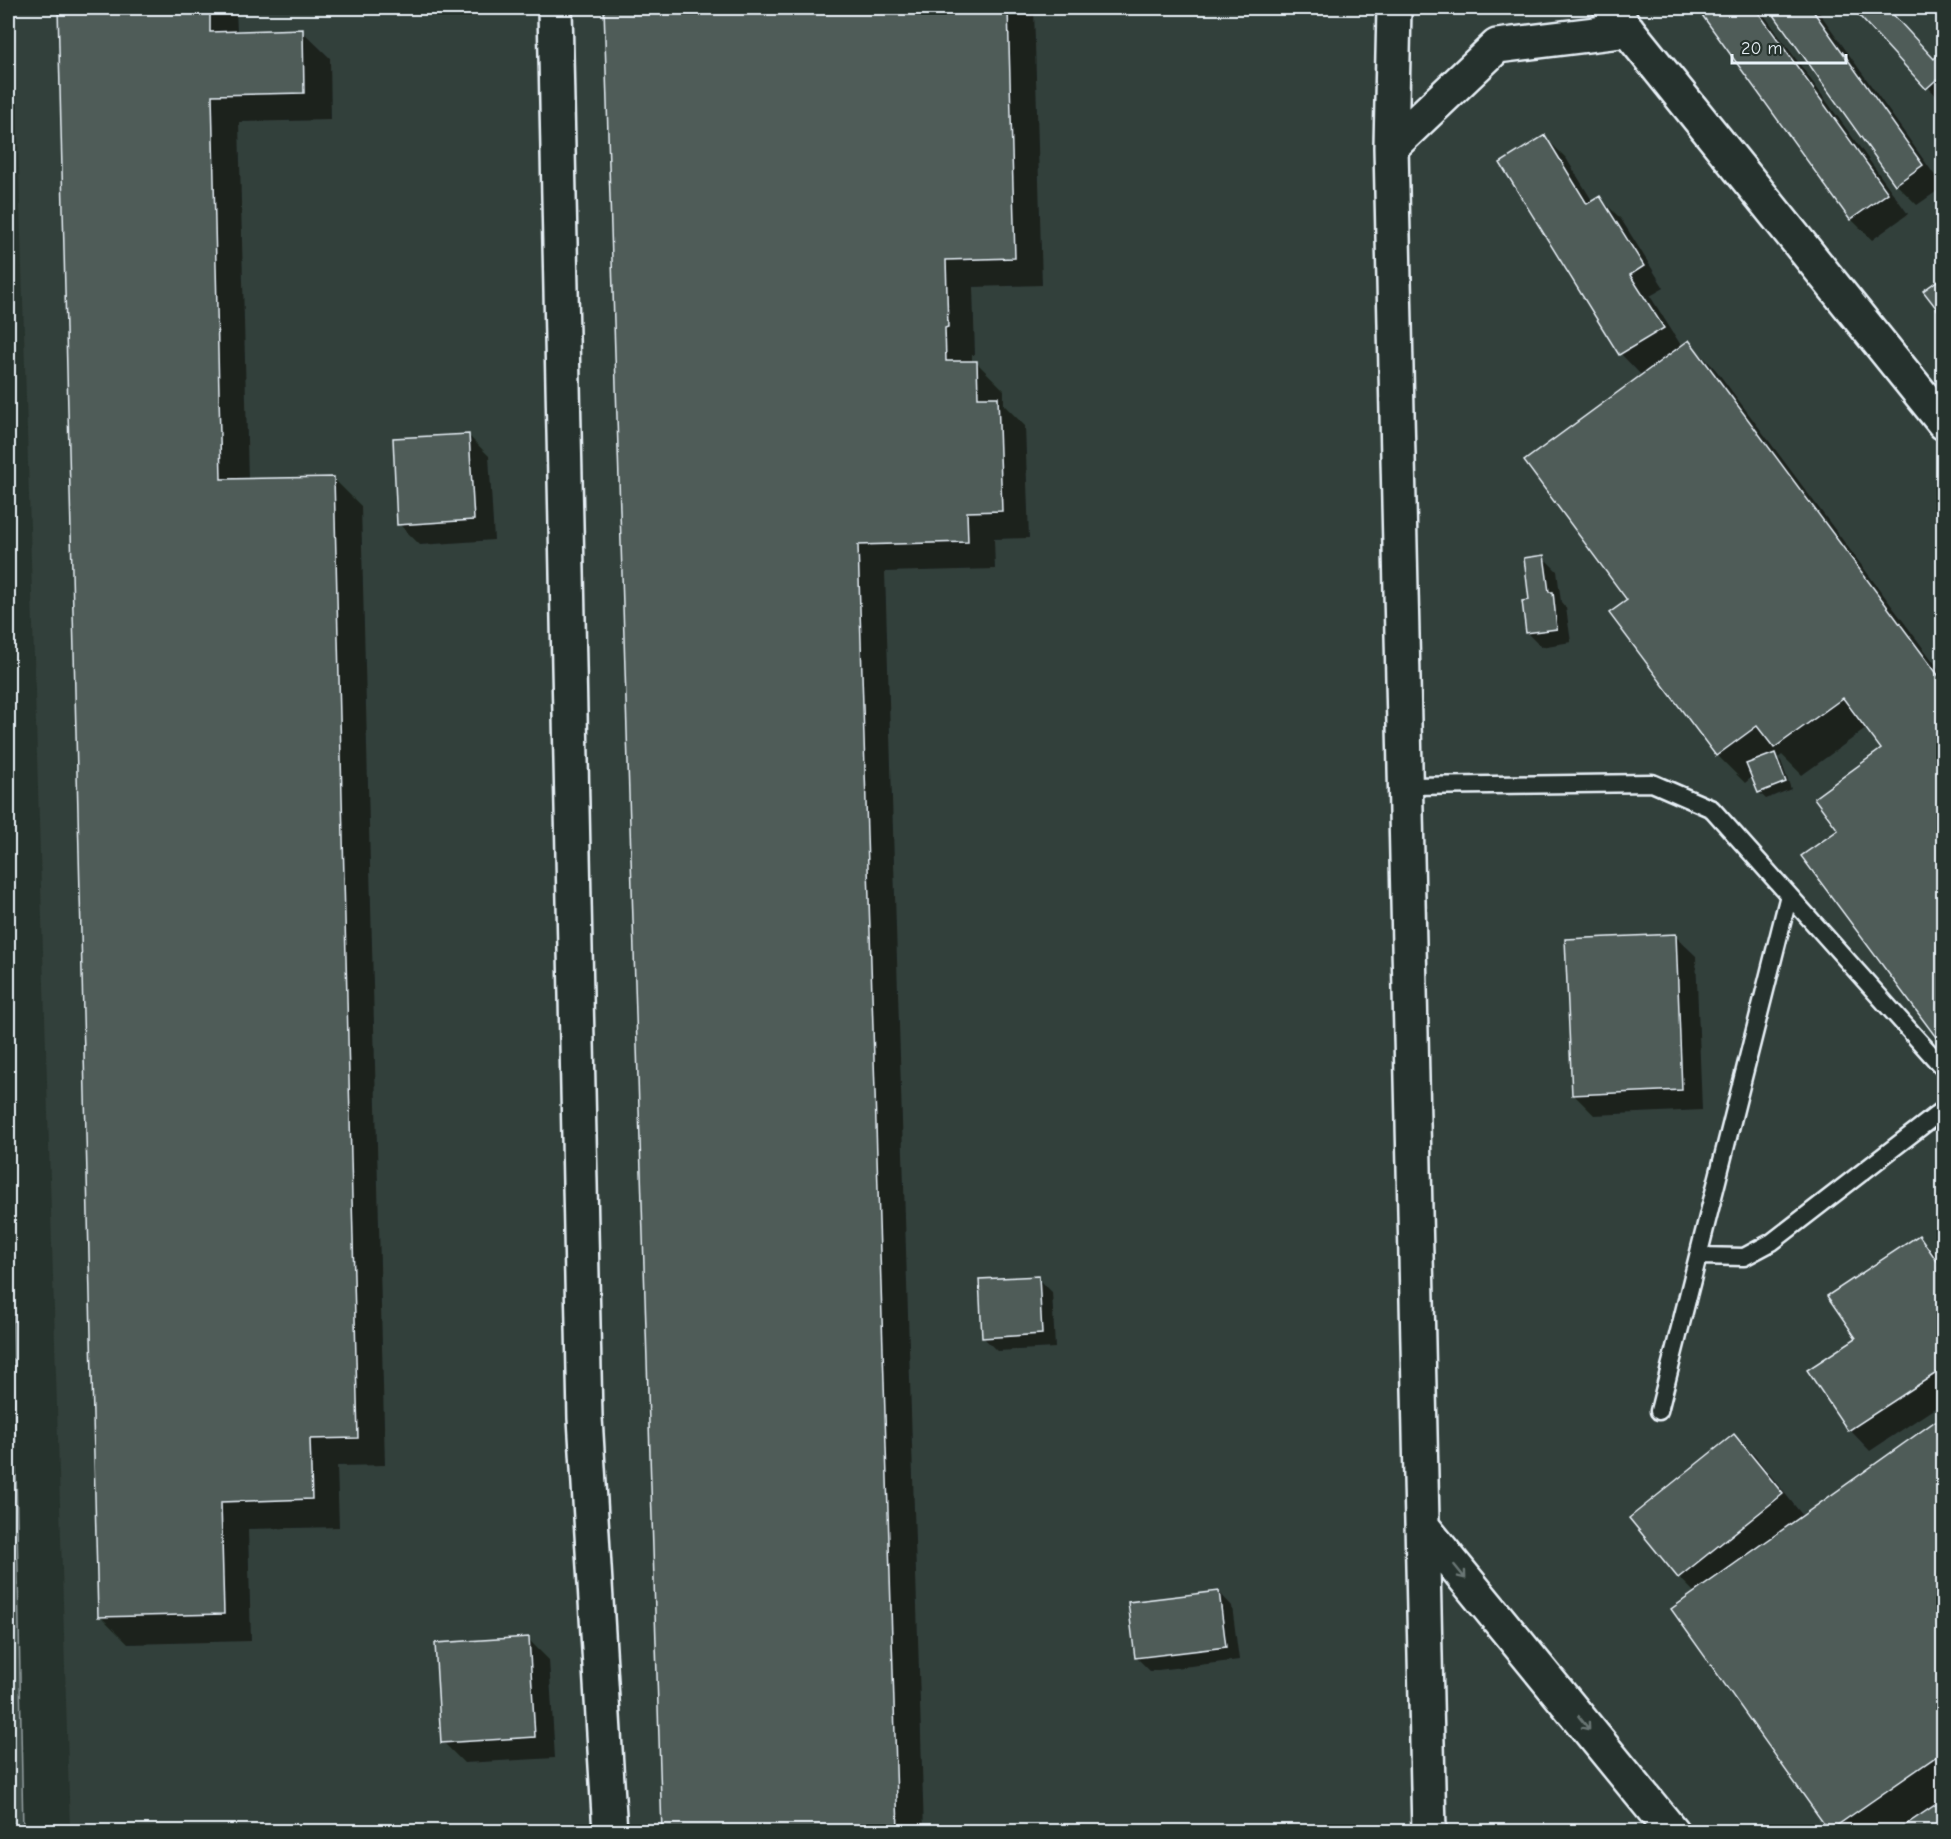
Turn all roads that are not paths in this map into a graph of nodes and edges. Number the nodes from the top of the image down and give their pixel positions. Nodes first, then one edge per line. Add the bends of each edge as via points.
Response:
1 (555, 8) edge
2 (1394, 8) edge
3 (1619, 19) edge
4 (1391, 147) junction
5 (1944, 423) edge
6 (1406, 786) junction
7 (1789, 895) junction
8 (1944, 1069) edge
9 (1944, 1109) edge
10 (1698, 1256) junction
11 (1659, 1411) dead end
12 (1423, 1527) junction
13 (610, 1832) edge
14 (1429, 1832) edge
15 (1672, 1832) edge

1 - 13 street via 585,1418
2 - 4 street
3 - 4 street via 1497,46
3 - 5 street
4 - 6 street
6 - 7 lane via 1652,783 1712,808
6 - 12 street
7 - 8 lane
7 - 10 lane
9 - 10 lane via 1772,1242 1744,1257
10 - 11 lane
12 - 14 street
12 -> 15 street

